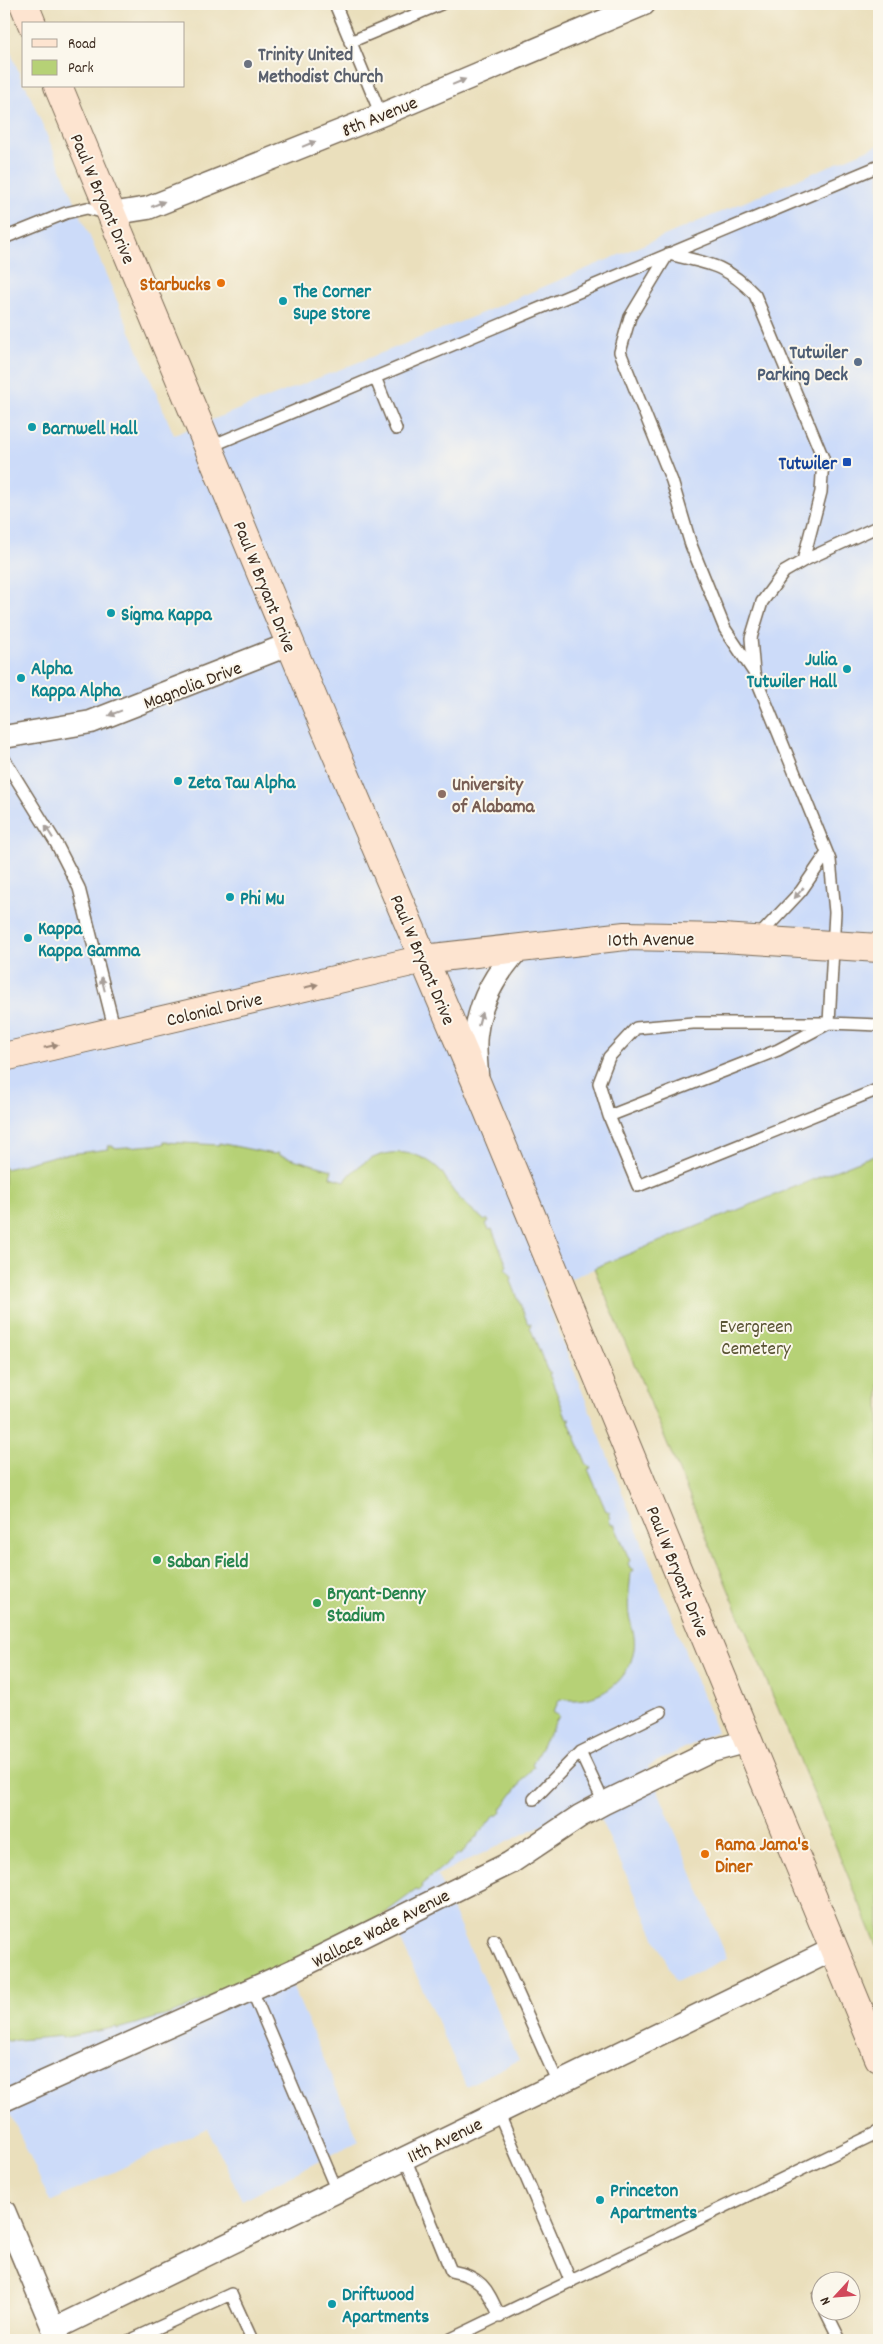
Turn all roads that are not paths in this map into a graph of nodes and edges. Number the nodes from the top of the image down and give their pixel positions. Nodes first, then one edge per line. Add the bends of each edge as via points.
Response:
1 (24, 4) edge
2 (335, 4) edge
3 (441, 4) edge
4 (644, 4) edge
5 (31, 22) edge
6 (350, 42) junction
7 (59, 88) edge
8 (381, 115) junction
9 (879, 166) edge
10 (110, 214) junction
11 (4, 238) edge
12 (668, 254) junction
13 (375, 377) junction
14 (396, 429) dead end
15 (209, 447) junction
16 (879, 526) edge
17 (803, 561) junction
18 (290, 644) junction
19 (754, 673) junction
20 (4, 737) edge
21 (4, 759) edge
22 (827, 853) junction
23 (755, 940) junction
24 (834, 944) junction
25 (519, 948) junction
26 (879, 948) edge
27 (424, 959) junction
28 (829, 1023) junction
29 (879, 1026) edge
30 (115, 1032) junction
31 (4, 1057) edge
32 (477, 1084) junction
33 (879, 1089) edge
34 (610, 1116) junction
35 (661, 1712) dead end
36 (749, 1741) junction
37 (580, 1752) junction
38 (534, 1799) dead end
39 (604, 1803) junction
40 (494, 1940) dead end
41 (834, 1949) junction
42 (251, 1988) junction
43 (879, 2058) edge
44 (558, 2083) junction
45 (4, 2100) edge
46 (498, 2112) junction
47 (879, 2132) edge
48 (405, 2158) junction
49 (337, 2191) junction
50 (4, 2211) edge
51 (571, 2282) junction
52 (500, 2317) junction
53 (831, 2322) edge
54 (56, 2335) edge
55 (131, 2340) edge
56 (252, 2340) edge
57 (449, 2340) edge
58 (840, 2340) edge

1 - 5 street
2 - 6 lane
3 - 6 lane
8 -> 4 street, 8th Avenue
6 - 8 lane
7 - 10 street, Paul W Bryant Drive
10 -> 8 street, 8th Avenue via 148,208
9 - 12 lane
10 - 11 lane via 87,208
10 - 15 street, Paul W Bryant Drive
12 - 13 lane
12 - 17 lane via 714,265 739,278 755,295 823,458 821,492
12 - 19 lane via 630,317 620,352 672,481 691,545 725,629
13 - 14 lane
13 - 15 lane
15 - 18 street, Paul W Bryant Drive
16 - 17 lane
17 - 19 lane via 784,572 762,602 751,638
18 -> 20 street, Magnolia Drive via 91,722
18 - 27 street, Paul W Bryant Drive
19 - 22 lane
30 -> 21 lane via 79,888 56,843
22 -> 23 lane via 801,891
22 - 24 lane via 835,912
23 - 24 street, 10th Avenue
23 - 25 street, 10th Avenue via 625,936
24 - 26 street, 10th Avenue
24 - 28 lane
25 - 27 street, 10th Avenue
32 -> 25 street, Paul W Bryant Drive via 476,1035 486,997 501,968
30 -> 27 street, Colonial Drive
27 - 32 street, Paul W Bryant Drive
28 - 29 lane
28 - 34 lane via 778,1050
28 - 34 lane via 693,1023 636,1028 609,1057 599,1082
31 -> 30 street, Colonial Drive
32 - 36 street, Paul W Bryant Drive
33 - 34 lane via 638,1186
35 - 37 lane
36 - 39 street, Wallace Wade Avenue via 711,1751
36 - 41 street, Paul W Bryant Drive
37 - 38 lane
37 - 39 lane
39 - 42 street, Wallace Wade Avenue via 510,1863 292,1972
40 - 44 lane
41 - 43 street, Paul W Bryant Drive
41 - 44 street, 11th Avenue
42 - 45 street, Wallace Wade Avenue
42 - 49 lane
44 - 46 street, 11th Avenue
46 - 48 street, 11th Avenue
46 - 51 lane
47 - 51 lane
48 - 49 street, 11th Avenue
48 - 52 lane via 450,2271 478,2280 487,2289
49 - 54 street, 11th Avenue
50 - 54 street
51 - 52 lane
52 - 57 lane
53 - 58 lane
55 - 56 lane via 231,2294

